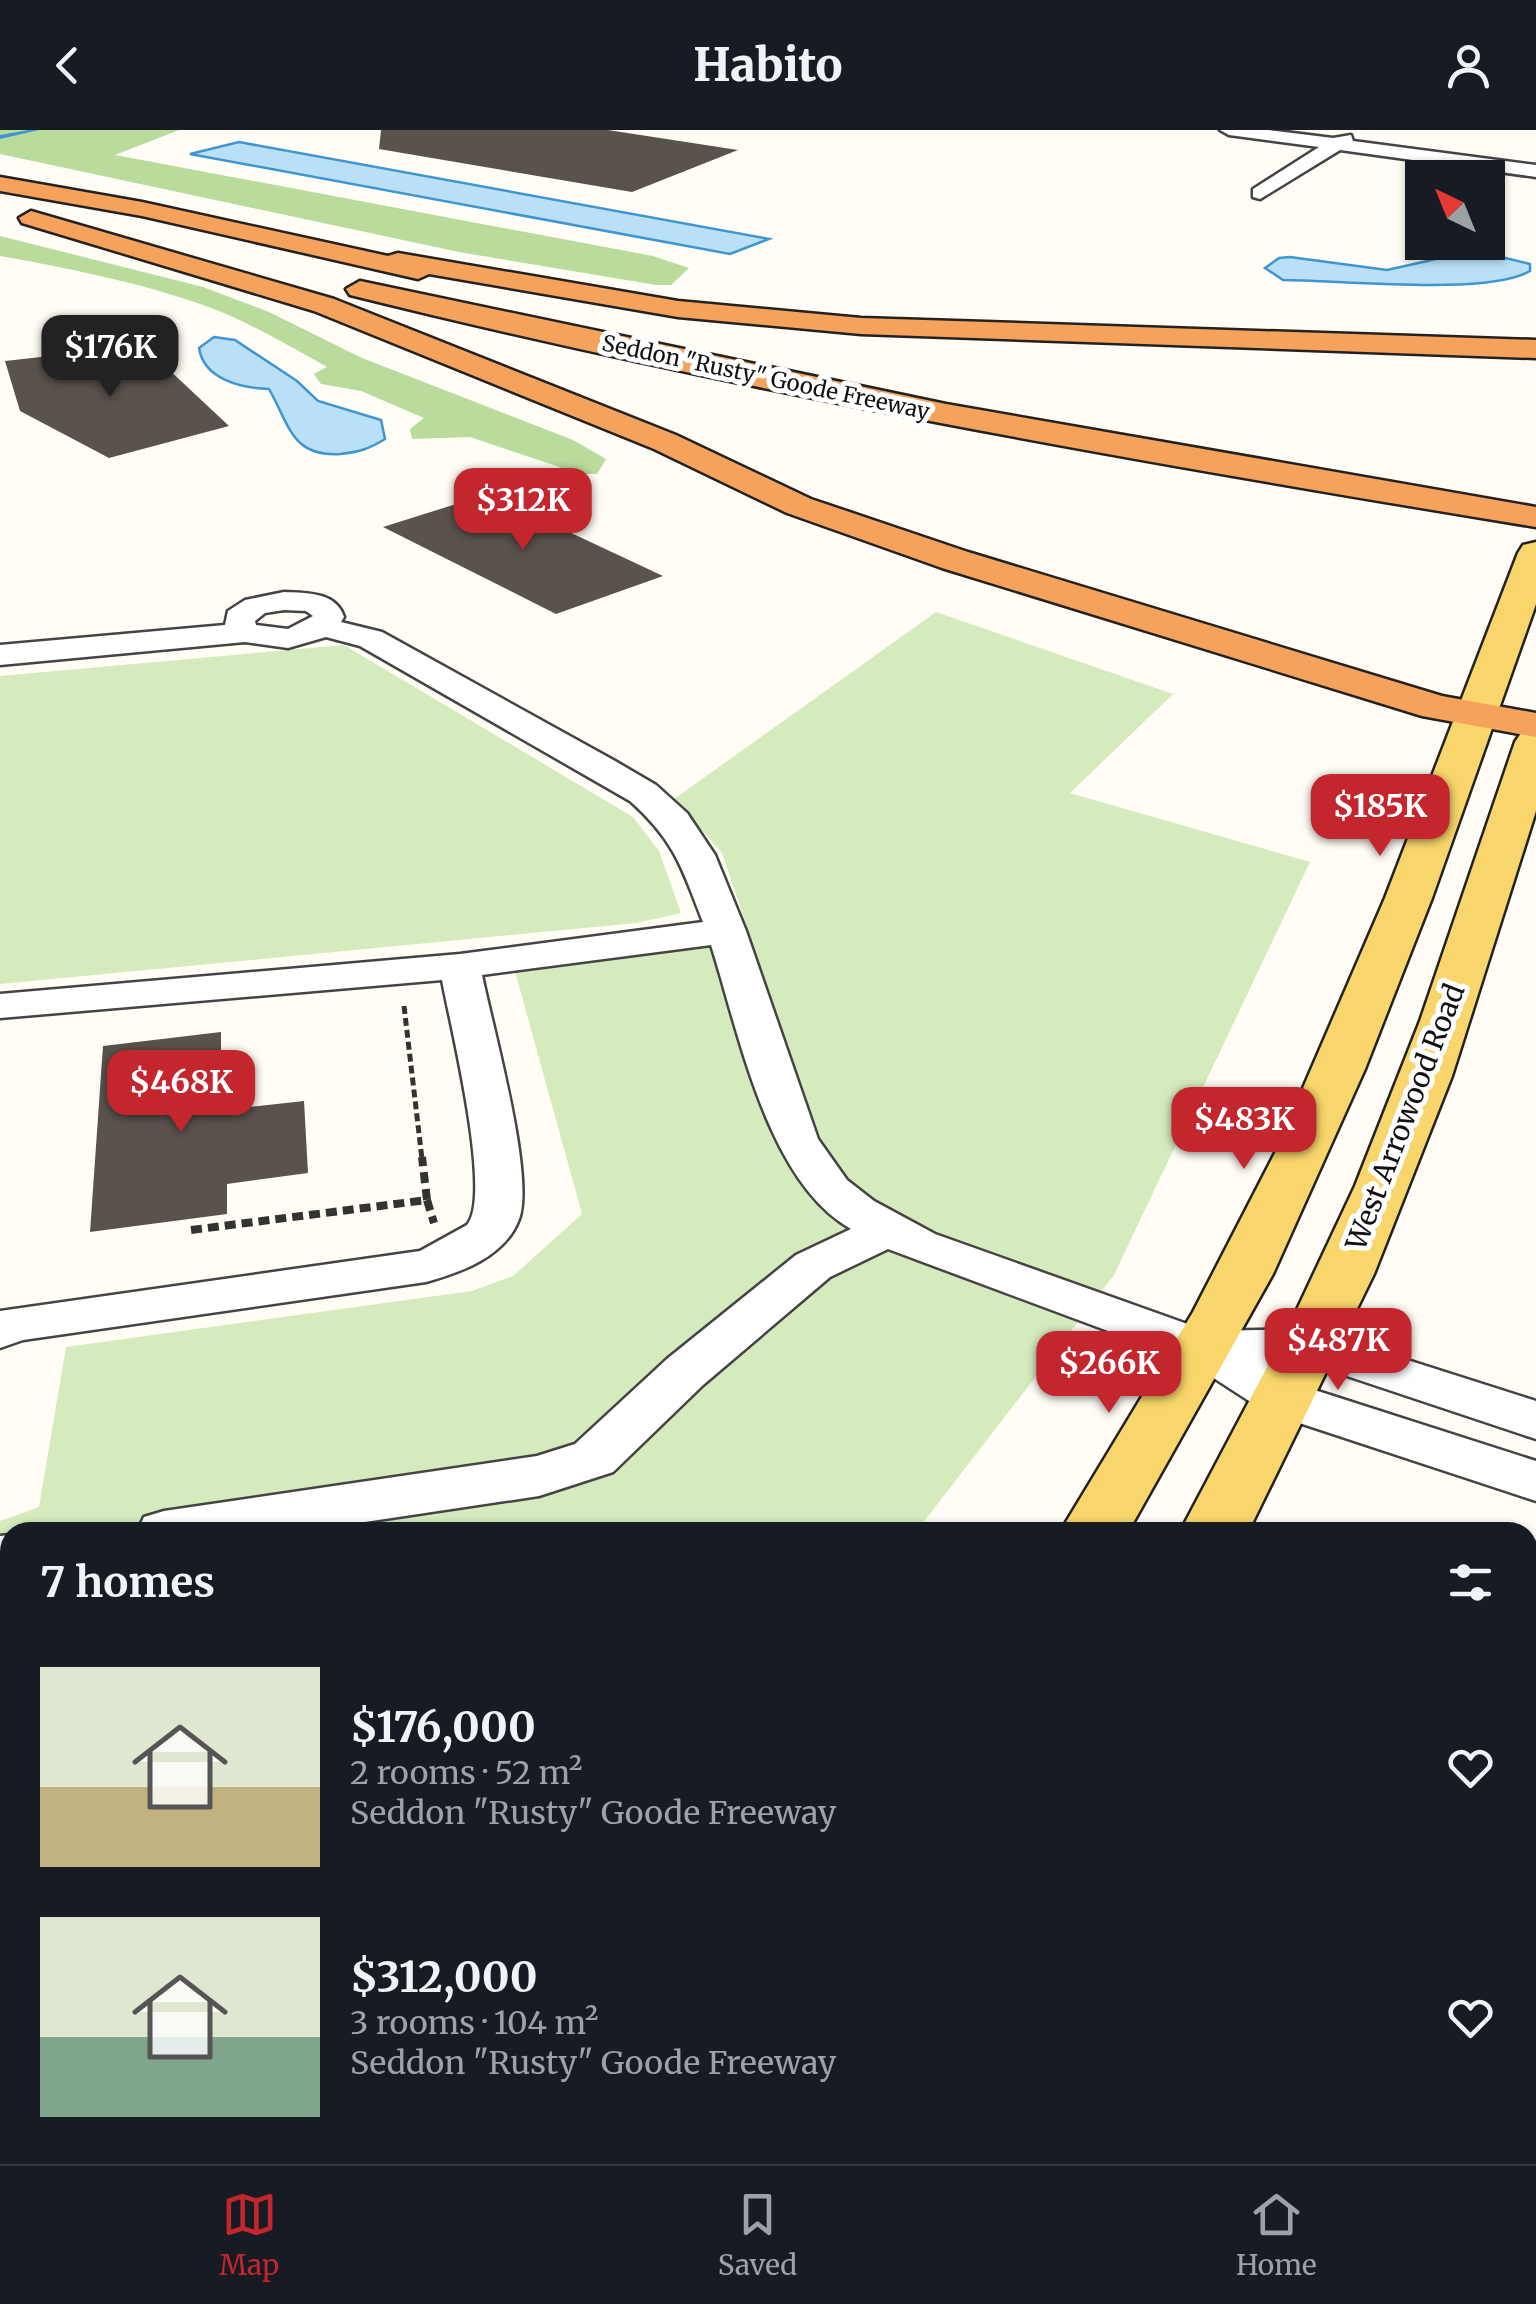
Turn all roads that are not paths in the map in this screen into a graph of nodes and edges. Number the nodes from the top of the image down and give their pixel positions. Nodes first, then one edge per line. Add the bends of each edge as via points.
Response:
1 (1229, 130) edge
2 (1359, 130) edge
3 (1337, 144) junction
4 (1536, 171) edge
5 (0, 184) edge
6 (1260, 193) dead end
7 (0, 213) edge
8 (31, 218) junction
9 (307, 244) junction
10 (772, 346) dead end
11 (1536, 350) edge
12 (1536, 517) edge
13 (1535, 556) edge
14 (11, 644) edge
15 (1476, 715) junction
16 (1536, 725) edge
17 (1536, 742) edge
18 (726, 932) junction
19 (460, 966) junction
20 (0, 1006) edge
21 (886, 1231) junction
22 (0, 1331) edge
23 (1204, 1348) junction
24 (1297, 1373) junction
25 (1536, 1420) edge
26 (1536, 1481) edge
27 (231, 1522) edge
28 (1100, 1522) edge
29 (1219, 1522) edge

1 - 3 street
2 - 3 street
3 - 4 street
3 - 6 street
5 - 9 highway, Seddon "Rusty" Goode Freeway
7 - 8 highway, Seddon "Rusty" Goode Freeway
8 - 12 highway, Seddon "Rusty" Goode Freeway via 852,396
8 - 15 highway via 324,305 859,527 1052,592
9 - 10 highway, Seddon "Rusty" Goode Freeway
9 - 11 highway via 606,298 774,319
13 - 15 main road
14 - 18 street via 245,622 269,603 312,602 328,612 322,626 371,639 643,793 688,838
15 - 16 highway
15 - 23 main road via 1355,1030 1264,1234
17 - 24 main road, West Arrowood Road via 1438,1044 1383,1186
18 - 19 street
18 - 21 street via 796,1140 830,1190
19 - 20 street
19 - 22 street via 501,1180 496,1219 482,1237 426,1266
21 - 23 street
21 - 27 street via 813,1266 594,1458 539,1476
23 - 24 street
23 - 28 main road
24 - 25 street
24 - 26 street
24 - 29 main road, West Arrowood Road

